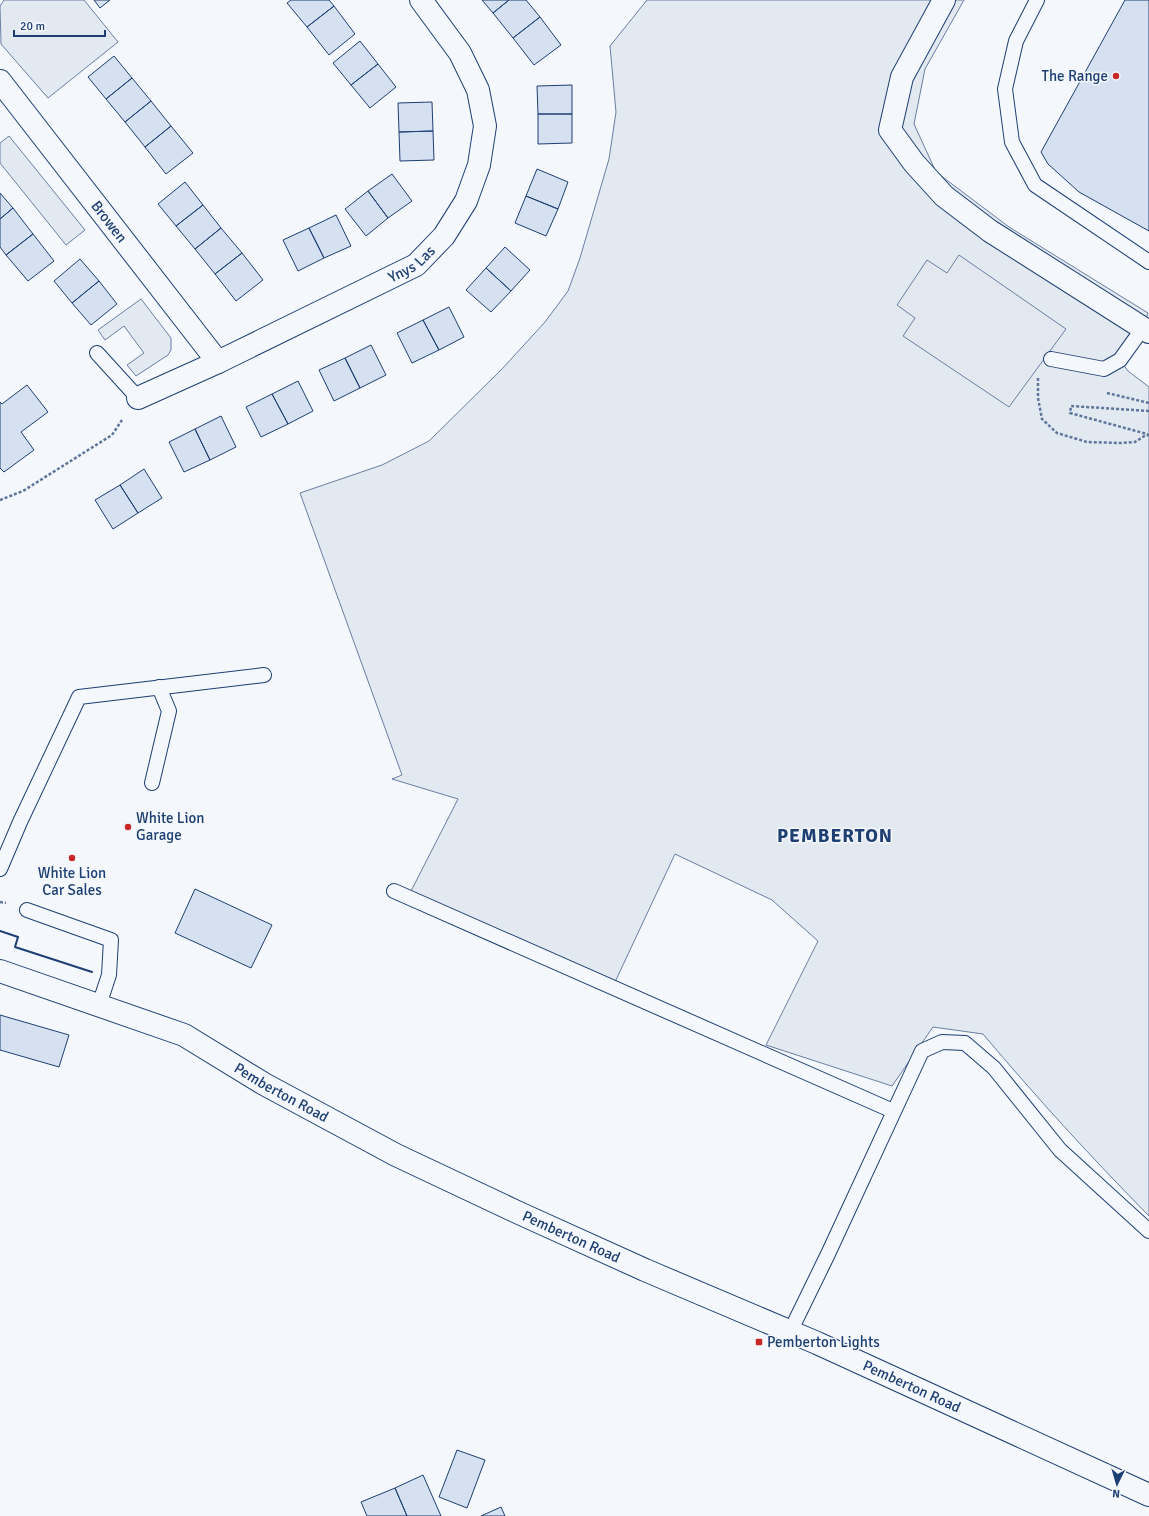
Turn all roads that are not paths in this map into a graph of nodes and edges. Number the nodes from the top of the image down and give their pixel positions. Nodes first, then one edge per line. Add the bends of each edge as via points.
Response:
1 (420, 0) edge
2 (944, 0) edge
3 (1037, 0) edge
4 (0, 81) edge
5 (1149, 262) edge
6 (1146, 330) edge
7 (97, 353) dead end
8 (1051, 359) dead end
9 (218, 362) junction
10 (138, 398) joint
11 (264, 675) dead end
12 (159, 687) junction
13 (152, 783) dead end
14 (0, 869) edge
15 (394, 891) dead end
16 (27, 910) dead end
17 (0, 971) edge
18 (99, 1005) junction
19 (894, 1111) junction
20 (1149, 1231) edge
21 (790, 1332) junction
22 (1149, 1495) edge

1 - 9 street, Ynys Las via 460,53 478,90 485,126 479,165 466,201 444,236 416,265
2 - 6 street via 902,77 890,130 914,163 944,196 990,231
3 - 5 lane via 1016,41 1005,89 1012,142 1035,185
4 - 9 street, Browen
6 - 8 lane via 1120,360 1104,369
7 - 10 lane
9 - 10 street, Ynys Las
11 - 12 lane
12 - 13 lane via 169,711
12 - 14 lane via 79,697
15 - 19 lane
16 - 18 lane via 111,940 109,975
17 - 18 street, Pemberton Road
18 - 21 street, Pemberton Road via 184,1035 264,1084 396,1155 645,1270
19 - 20 lane via 922,1051 942,1042 965,1043 994,1068 1060,1150
19 - 21 lane
21 - 22 street, Pemberton Road

